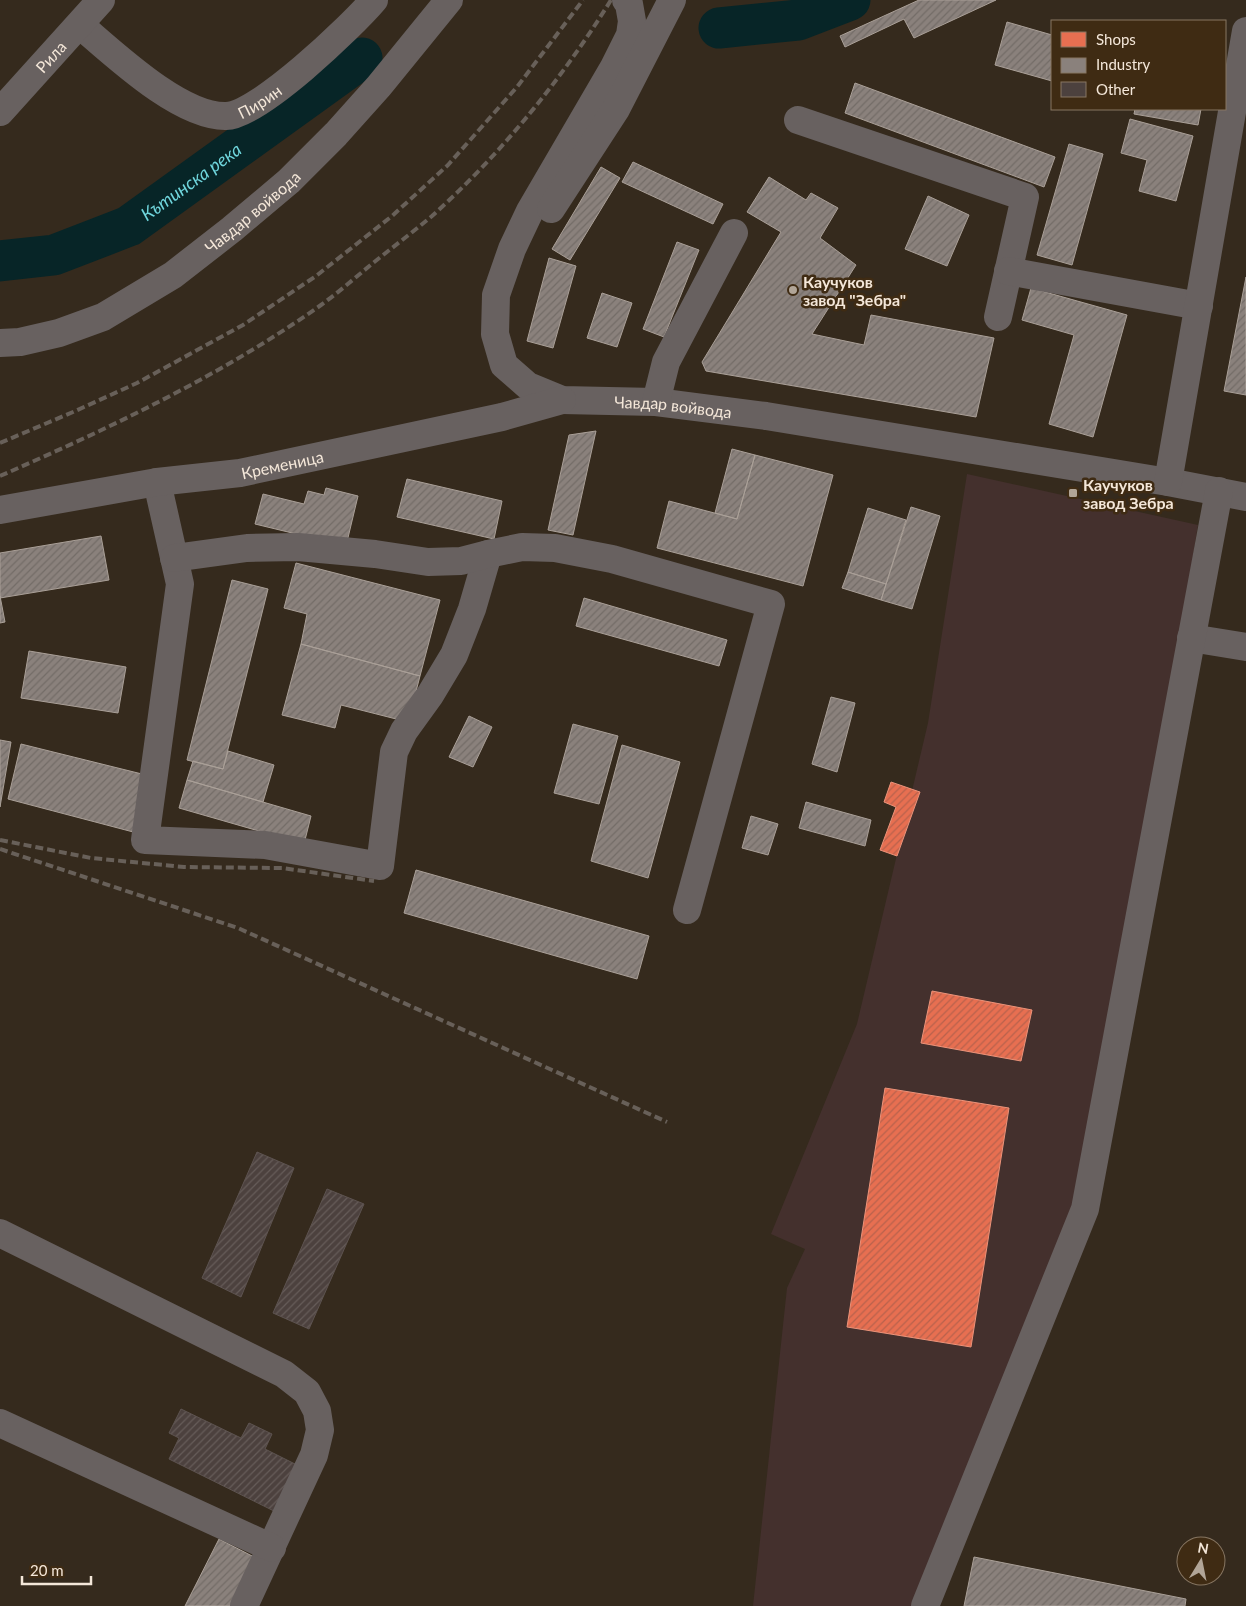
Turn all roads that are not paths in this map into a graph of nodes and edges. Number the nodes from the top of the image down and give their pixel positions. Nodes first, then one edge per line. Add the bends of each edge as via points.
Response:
1 (101, 0) edge
2 (374, 0) edge
3 (449, 0) edge
4 (626, 0) edge
5 (672, 0) edge
6 (80, 25) junction
7 (1246, 31) edge
8 (0, 112) edge
9 (798, 120) dead end
10 (734, 233) dead end
11 (1008, 271) junction
12 (496, 295) junction
13 (1199, 306) junction
14 (998, 317) dead end
15 (0, 343) edge
16 (562, 400) junction
17 (656, 402) junction
18 (156, 482) junction
19 (1168, 482) junction
20 (1219, 491) junction
21 (1246, 497) edge
22 (0, 510) edge
23 (488, 554) junction
24 (174, 558) junction
25 (1192, 638) junction
26 (1246, 648) edge
27 (687, 910) dead end
28 (0, 1233) edge
29 (0, 1422) edge
30 (272, 1548) junction
31 (244, 1606) edge
32 (926, 1606) edge

1 - 6 street, Рила
2 - 6 street, Пирин via 303,68 250,109 227,116 203,113 170,97
3 - 15 street, Чавдар войвода via 379,86 289,181 173,275 104,317 59,333
4 - 12 street, Чавдар войвода via 632,21 630,35 530,211
5 - 12 street via 616,109
6 - 8 street, Рила
7 - 13 street
9 - 11 street via 1025,197
10 - 17 street via 666,362
11 - 13 street
11 - 14 street
12 - 16 street, Чавдар войвода via 495,334 504,365 528,386
13 - 19 street
16 - 17 street, Чавдар войвода
16 - 18 street, Кременица via 502,417 240,472
17 - 19 street, Чавдар войвода via 766,416
18 - 22 street, Кременица
18 - 24 street
19 - 20 street, Чавдар войвода
20 - 21 street, Чавдар войвода
20 - 25 street
23 - 24 street via 461,561 428,562 298,547 247,548
23 - 24 street via 454,655 394,752 380,866 265,845 145,840 180,584
23 - 27 street via 522,548 555,548 612,559 772,604
25 - 26 street
25 - 32 street via 1085,1209
28 - 30 street via 284,1374 307,1392 317,1411 320,1430 314,1455
29 - 30 street
30 - 31 street

